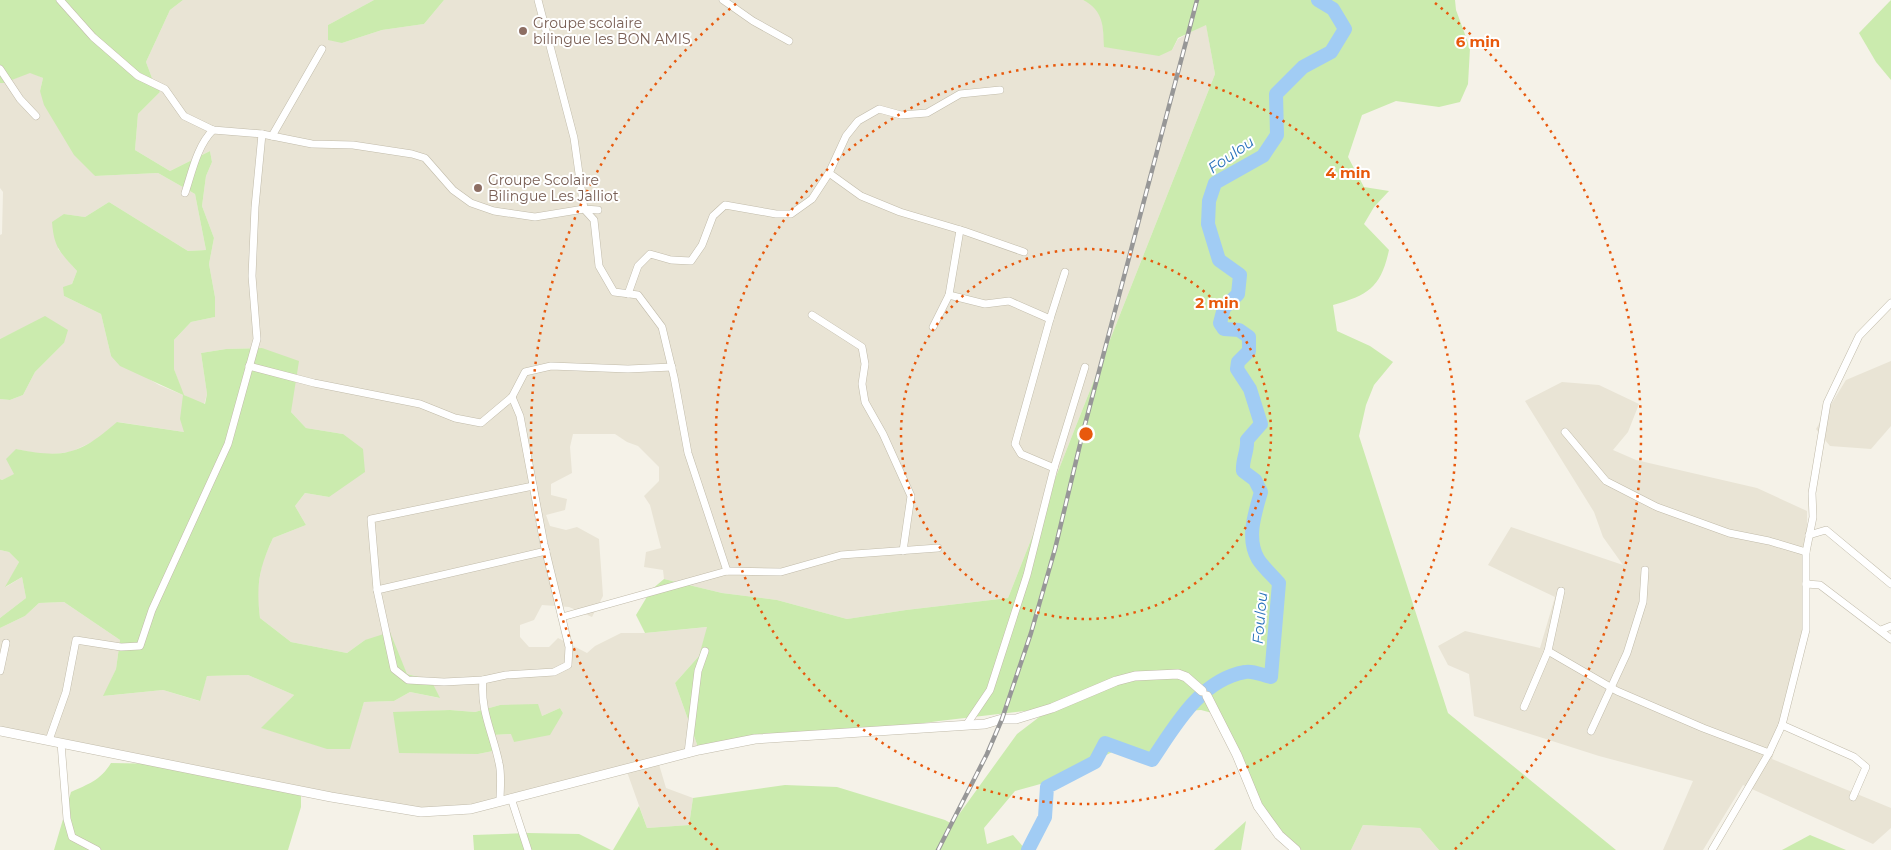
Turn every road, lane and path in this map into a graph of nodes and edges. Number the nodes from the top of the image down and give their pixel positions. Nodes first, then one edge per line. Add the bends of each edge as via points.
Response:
1 (60, 0) edge
2 (538, 0) edge
3 (723, 0) edge
4 (789, 41) dead end
5 (322, 49) dead end
6 (0, 69) edge
7 (1000, 90) dead end
8 (36, 116) dead end
9 (213, 130) junction
10 (262, 134) junction
11 (272, 136) junction
12 (829, 173) junction
13 (186, 193) dead end
14 (584, 209) junction
15 (598, 210) dead end
16 (960, 230) junction
17 (1024, 252) dead end
18 (1065, 272) dead end
19 (628, 294) junction
20 (949, 295) junction
21 (1891, 303) edge
22 (812, 315) dead end
23 (1050, 318) junction
24 (933, 327) dead end
25 (249, 366) junction
26 (672, 367) junction
27 (1085, 368) dead end
28 (512, 397) junction
29 (1565, 432) dead end
30 (1054, 468) junction
31 (534, 486) junction
32 (1809, 535) junction
33 (938, 548) dead end
34 (546, 551) junction
35 (903, 551) junction
36 (1806, 552) junction
37 (1646, 570) dead end
38 (727, 571) junction
39 (1806, 584) junction
40 (1891, 584) edge
41 (377, 590) junction
42 (1561, 591) dead end
43 (562, 618) junction
44 (1891, 626) edge
45 (1881, 630) junction
46 (1891, 639) edge
47 (6, 643) dead end
48 (705, 651) dead end
49 (1548, 651) junction
50 (0, 671) edge
51 (483, 680) junction
52 (1611, 688) junction
53 (1524, 707) dead end
54 (966, 724) junction
55 (1782, 725) junction
56 (0, 731) edge
57 (1592, 731) dead end
58 (49, 740) junction
59 (61, 742) junction
60 (688, 753) junction
61 (1769, 753) junction
62 (1853, 797) dead end
63 (511, 798) junction
64 (500, 801) junction
65 (97, 850) edge
66 (528, 850) edge
67 (1296, 850) edge
68 (1712, 850) edge

1 - 9 street via 93,37 138,76 165,89 184,116
2 - 14 street via 574,138
3 - 4 street
5 - 11 street
6 - 8 street
7 - 12 street via 960,94 927,113 901,115 879,109 858,121 846,136
9 - 10 street
9 - 13 street via 195,160
10 - 11 street
10 - 25 street via 252,276 257,339
11 - 14 street via 312,144 353,145 425,158 453,190 471,203 494,211 535,218
12 - 16 street via 861,196
12 - 19 street via 812,199 791,214 725,205 714,216 691,261 650,254 638,266
14 - 15 street
14 - 19 street via 594,220 600,266 614,292
16 - 17 street
16 - 20 street
18 - 23 street
19 - 26 street via 638,295 662,328
20 - 23 street via 985,304 1009,302
20 - 24 street
21 - 32 street via 1860,336 1826,403
22 - 35 street via 862,348 865,402 912,496
23 - 30 street via 1015,444 1021,454
25 - 28 street via 420,404 455,418 481,423
25 - 58 street via 228,444 152,610 140,646 121,647 76,640 66,692
26 - 28 street via 628,370 551,366 525,372
26 - 38 street via 688,453
27 - 30 street
28 - 31 street via 520,416
29 - 36 street via 1606,481 1657,507 1729,533
30 - 54 street via 1027,575 990,690
31 - 34 street
31 - 41 street via 371,519
32 - 36 street
32 - 40 street via 1826,530
33 - 35 street
34 - 41 street
34 - 43 street
35 - 38 street via 841,555 781,572
36 - 39 street
37 - 52 street via 1643,602 1627,653
38 - 43 street
39 - 45 street via 1820,584
39 - 55 street via 1806,630
41 - 51 street via 394,669 408,680
42 - 49 street
43 - 51 street via 569,647 568,665 554,672
44 - 45 street
45 - 46 street
47 - 50 street
48 - 60 street via 698,671
49 - 52 street
49 - 53 street
51 - 64 street via 481,697 484,712 500,764
52 - 57 street
52 - 61 street
54 - 60 street via 755,740
54 - 67 street via 1016,719 1135,676 1178,674 1186,677 1204,694 1237,755 1258,806
55 - 61 street
55 - 62 street via 1854,756 1866,767
56 - 58 street
58 - 59 street
59 - 64 street via 421,812 471,809
59 - 65 street via 67,819 72,837
60 - 63 street
61 - 68 street
63 - 64 street
63 - 66 street

